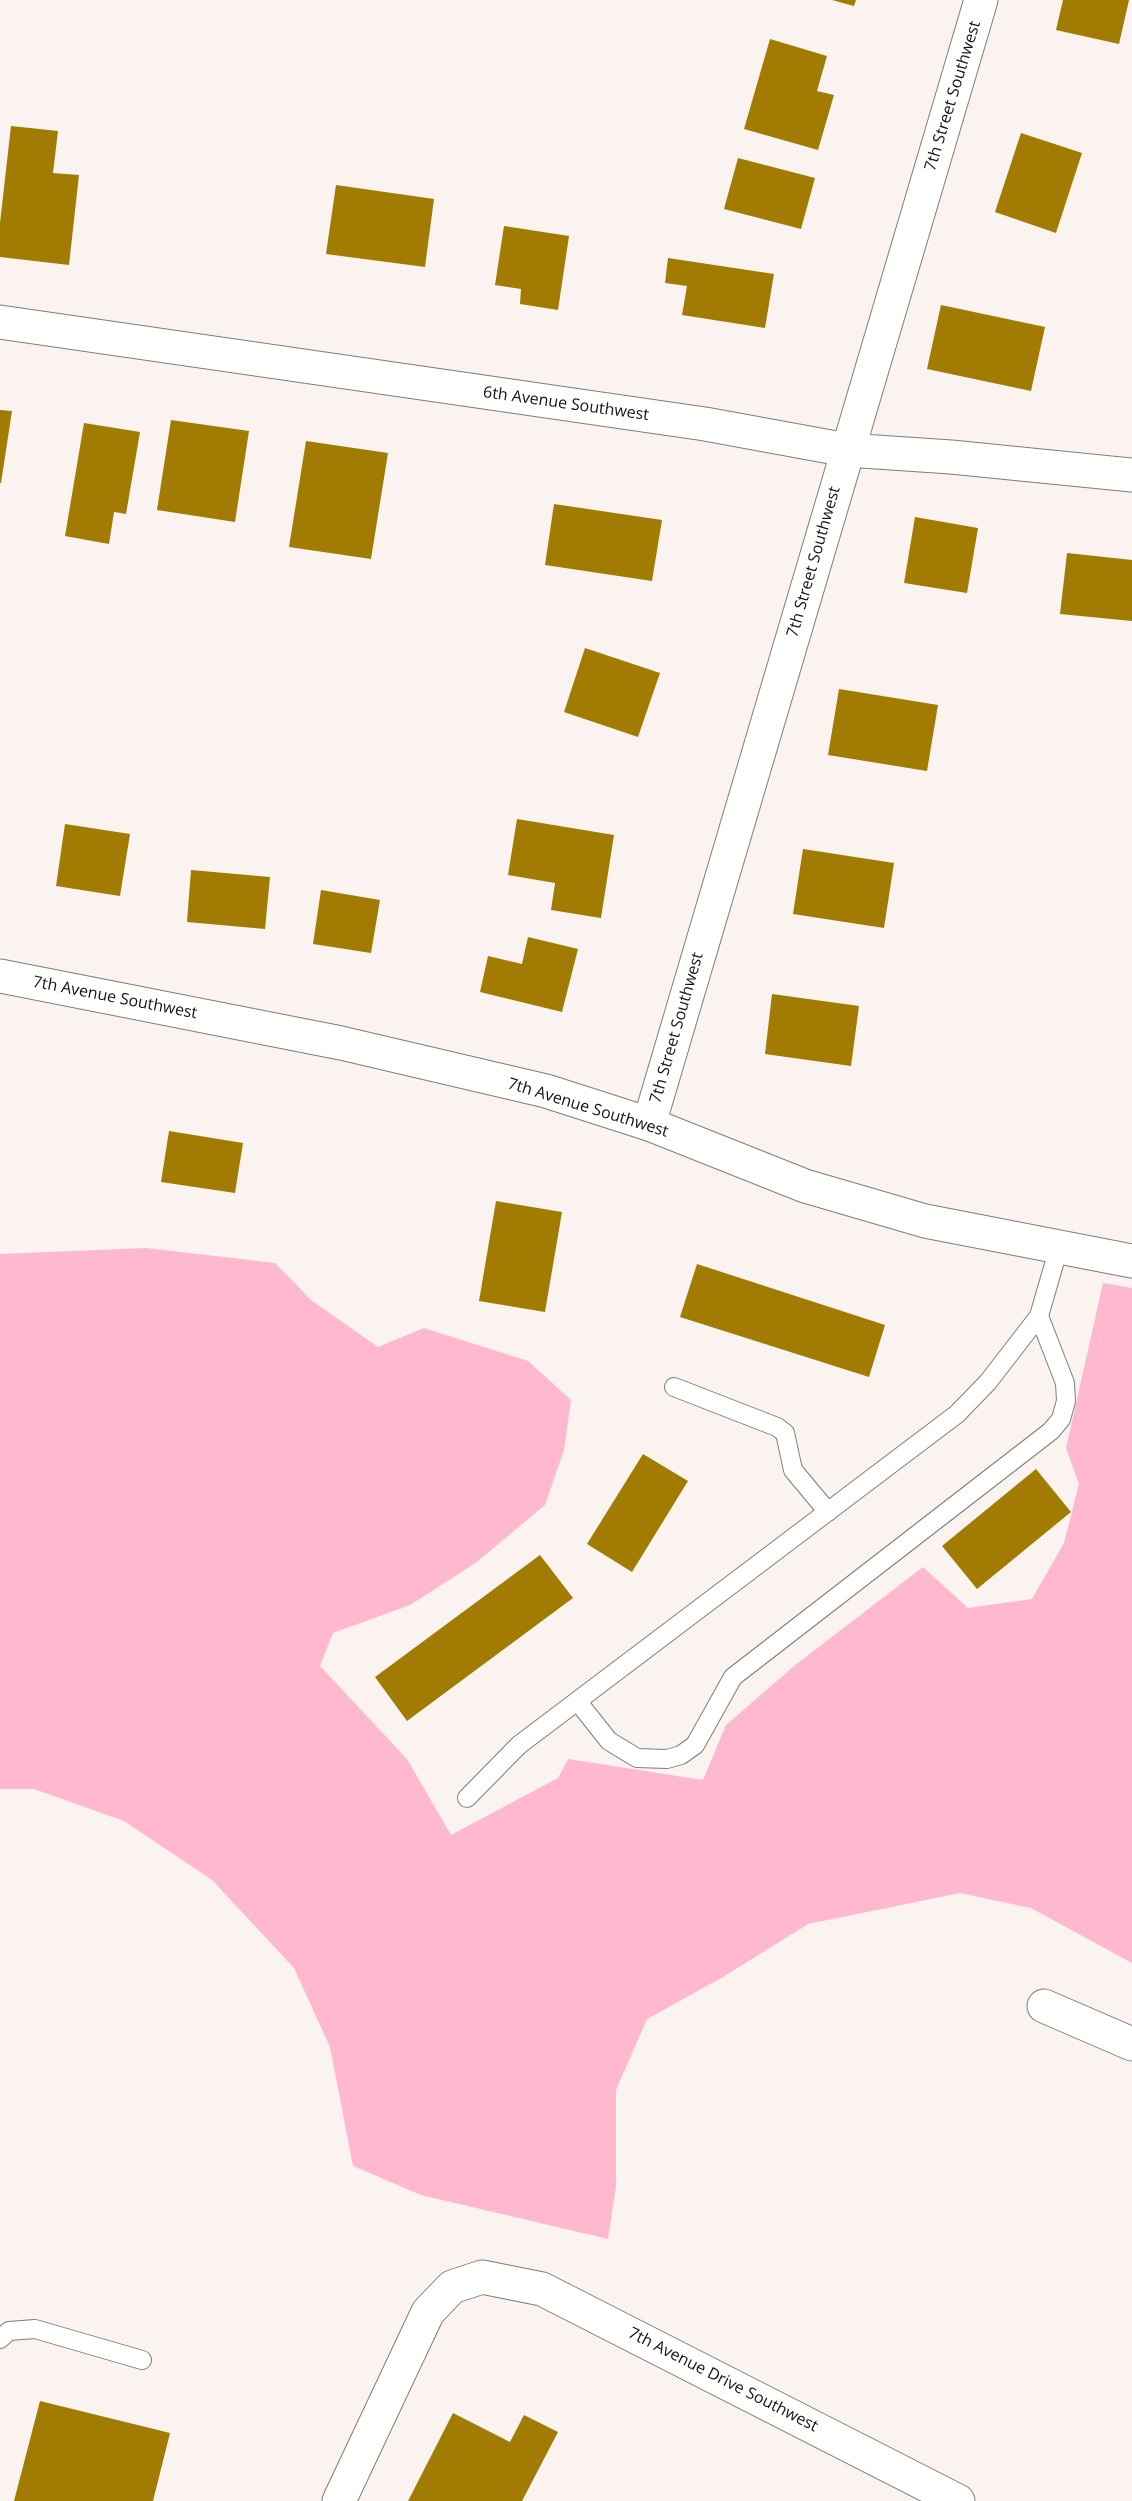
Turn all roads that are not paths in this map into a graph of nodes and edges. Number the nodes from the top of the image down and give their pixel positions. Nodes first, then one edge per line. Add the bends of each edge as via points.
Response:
1 (981, 0) edge
2 (0, 322) edge
3 (847, 450) junction
4 (1132, 475) edge
5 (0, 975) edge
6 (648, 1124) junction
7 (1059, 1247) junction
8 (1132, 1261) edge
9 (1039, 1316) junction
10 (674, 1388) dead end
11 (828, 1512) junction
12 (578, 1702) junction
13 (467, 1798) dead end
14 (1044, 2006) dead end
15 (1132, 2044) edge
16 (0, 2339) edge
17 (142, 2360) dead end
18 (339, 2501) edge
19 (957, 2501) edge

1 - 3 street, 7th Street Southwest
2 - 3 street, 6th Avenue Southwest via 693,423
3 - 4 street, 6th Avenue Southwest via 951,456
3 - 6 street, 7th Street Southwest
5 - 6 street, 7th Avenue Southwest via 341,1043 546,1091
6 - 7 street, 7th Avenue Southwest via 805,1186 925,1221
7 - 8 street, 7th Avenue Southwest
7 - 9 lane
9 - 11 lane via 988,1382 957,1414
9 - 12 lane via 1065,1383 1066,1401 1061,1419 1052,1431 733,1677 695,1745 667,1759 637,1758 609,1741
10 - 11 lane via 785,1433 793,1470
11 - 12 lane
12 - 13 lane via 519,1745
14 - 15 street
16 - 17 lane via 9,2331 35,2329
18 - 19 street, 7th Avenue Drive Southwest via 428,2312 452,2288 482,2277 542,2289

